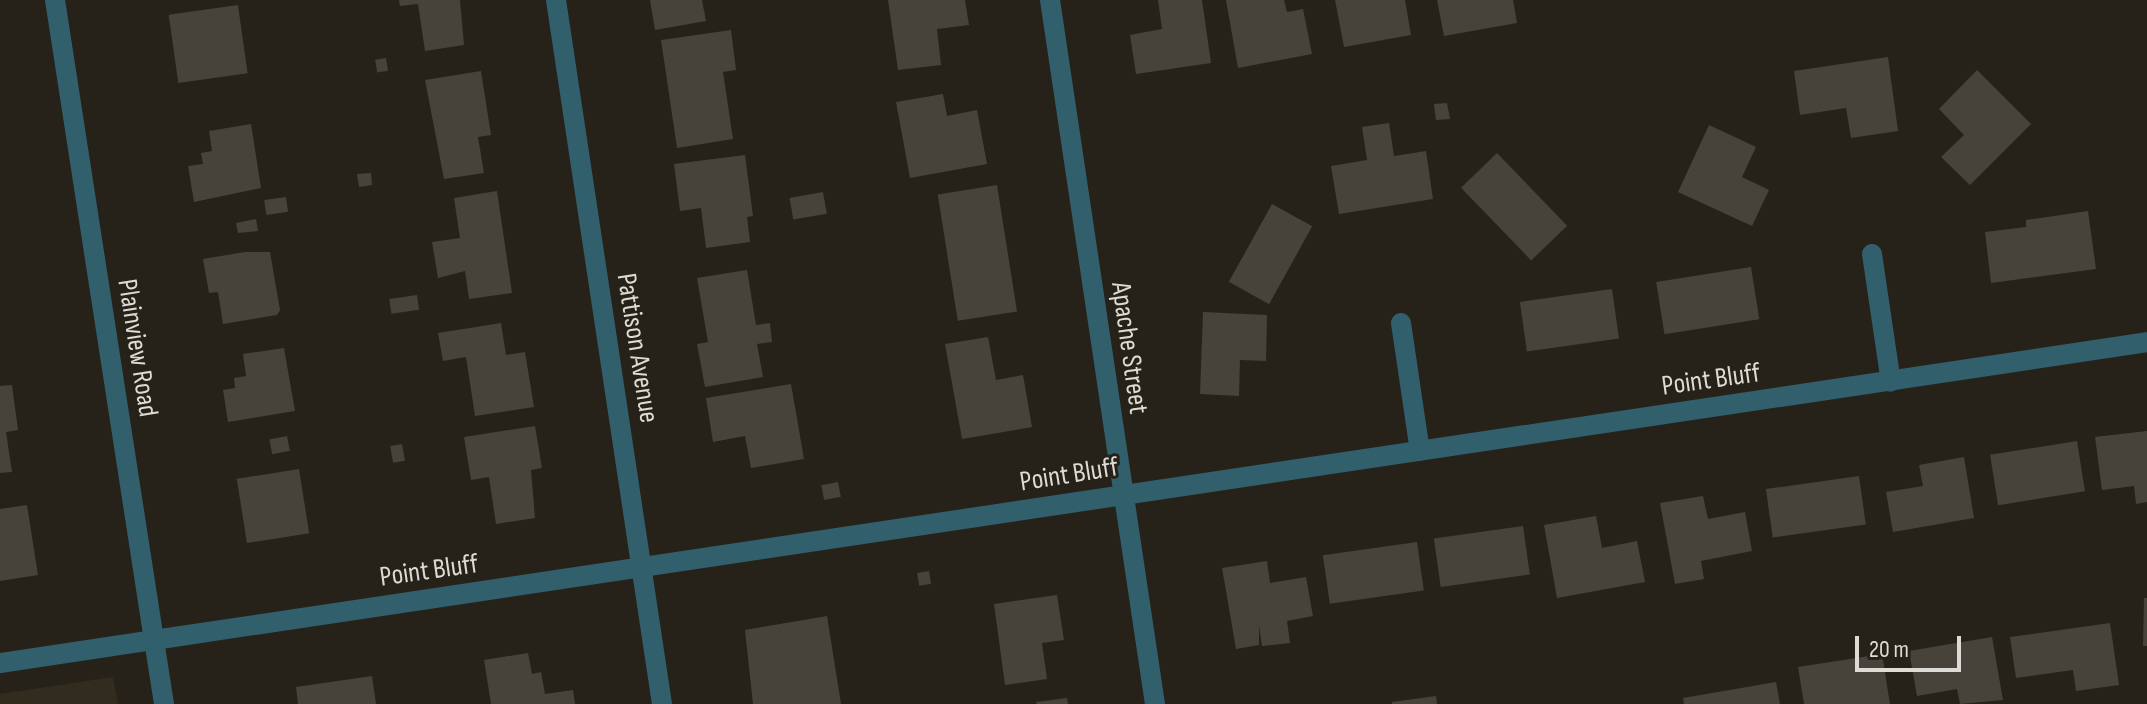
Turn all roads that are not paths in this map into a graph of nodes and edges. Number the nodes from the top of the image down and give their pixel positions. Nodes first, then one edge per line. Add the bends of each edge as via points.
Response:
1 (55, 0) edge
2 (556, 0) edge
3 (1050, 0) edge
4 (1872, 254) dead end
5 (1401, 323) dead end
6 (2147, 342) edge
7 (1891, 382) junction
8 (1420, 451) junction
9 (1123, 495) junction
10 (641, 568) junction
11 (154, 640) junction
12 (0, 663) edge
13 (164, 704) edge
14 (662, 704) edge
15 (1155, 704) edge

1 - 11 street, Plainview Road
2 - 10 street, Pattison Avenue
3 - 9 street, Apache Street
4 - 7 street
5 - 8 street
6 - 7 street, Point Bluff
7 - 8 street, Point Bluff
8 - 9 street, Point Bluff
9 - 10 street, Point Bluff
9 - 15 street, Apache Street
10 - 11 street, Point Bluff
10 - 14 street, Pattison Avenue
11 - 12 street, Point Bluff
11 - 13 street, Plainview Road

